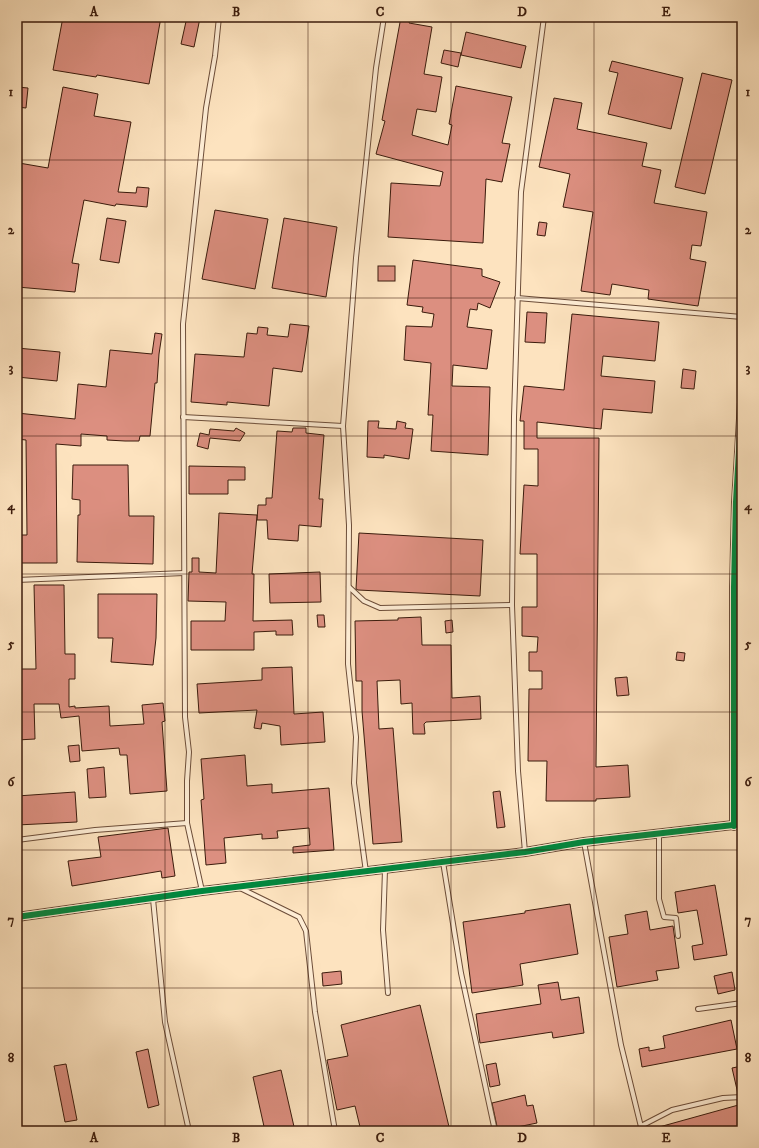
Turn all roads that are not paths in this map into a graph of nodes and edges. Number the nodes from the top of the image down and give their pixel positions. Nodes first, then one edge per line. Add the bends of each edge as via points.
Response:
1 (219, 17) edge
2 (384, 17) edge
3 (544, 17) edge
4 (517, 298) junction
5 (742, 317) edge
6 (742, 402) edge
7 (183, 417) junction
8 (343, 426) junction
9 (184, 573) junction
10 (17, 580) edge
11 (349, 587) junction
12 (738, 587) edge
13 (512, 605) junction
14 (187, 823) junction
15 (738, 825) edge
16 (659, 834) junction
17 (17, 840) edge
18 (584, 842) junction
19 (525, 852) junction
20 (444, 862) junction
21 (385, 870) junction
22 (366, 872) junction
23 (239, 888) junction
24 (202, 892) junction
25 (153, 899) junction
26 (17, 917) edge
27 (678, 936) dead end
28 (388, 993) dead end
29 (742, 1003) edge
30 (698, 1009) dead end
31 (742, 1097) edge
32 (641, 1129) edge
33 (189, 1131) edge
34 (335, 1131) edge
35 (495, 1131) edge

1 - 7 lane via 206,108 183,324
2 - 8 lane via 376,68 356,258
3 - 4 lane via 521,192
4 - 5 lane
4 - 13 lane
6 - 12 street via 736,502
7 - 8 lane
7 - 9 lane
8 - 11 lane via 349,525
9 - 10 lane
9 - 14 lane via 185,717 189,752
11 - 13 lane via 364,601 380,608
11 - 22 lane via 348,664 356,737 354,783
12 - 15 street
13 - 19 lane via 518,771
14 - 17 lane via 94,830
14 - 24 lane
15 - 16 street
16 - 18 street
16 - 27 lane via 659,899 664,917 676,918
18 - 19 street
18 - 32 lane via 621,1044
19 - 20 street
20 - 21 street
20 - 35 lane via 461,973
21 - 22 street
21 - 28 lane via 383,930
22 - 23 street
23 - 24 street
23 - 34 lane via 299,917 306,932 315,1012
24 - 25 street
25 - 26 street
25 - 33 lane via 166,1022
29 - 30 lane
31 - 32 lane via 723,1098 672,1110

